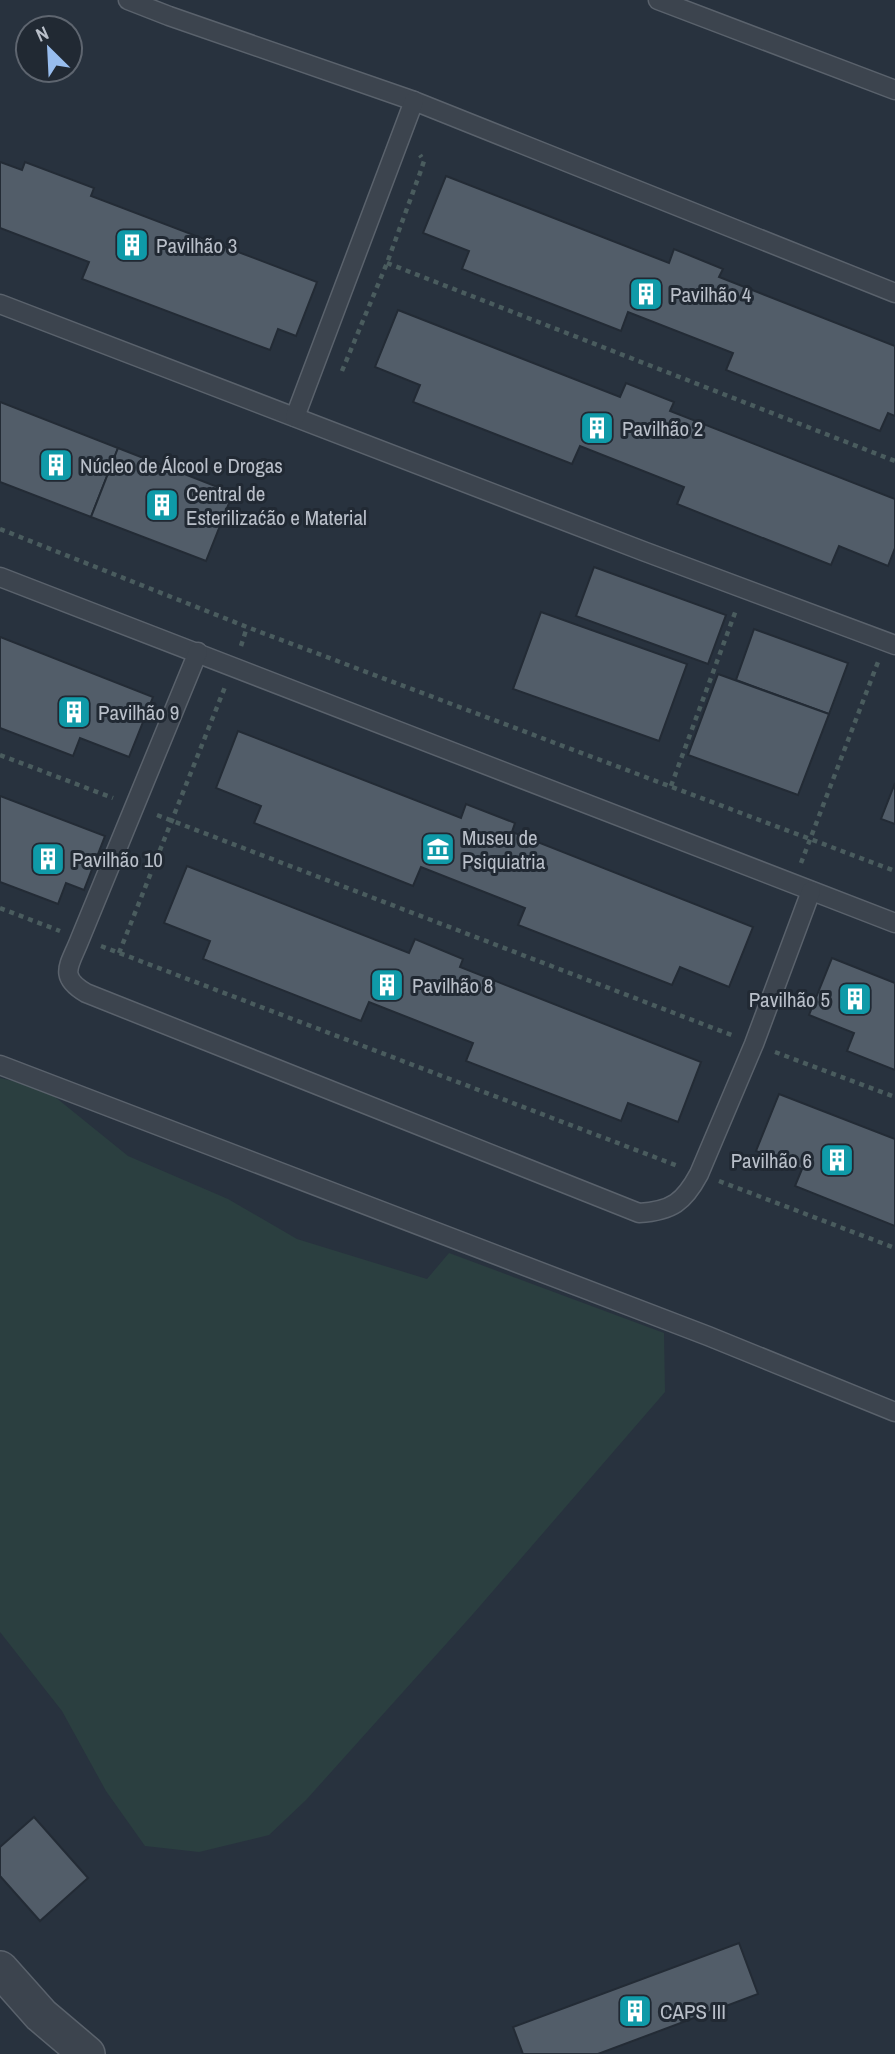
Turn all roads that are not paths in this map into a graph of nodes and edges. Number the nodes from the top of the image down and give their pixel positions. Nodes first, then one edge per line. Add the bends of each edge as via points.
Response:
1 (128, 0) edge
2 (658, 0) edge
3 (895, 90) edge
4 (414, 101) junction
5 (895, 293) edge
6 (0, 304) edge
7 (295, 416) junction
8 (0, 577) edge
9 (895, 645) edge
10 (198, 652) junction
11 (811, 891) junction
12 (895, 923) edge
13 (0, 1065) edge
14 (895, 1412) edge
15 (0, 1969) edge
16 (41, 2015) junction
17 (59, 2054) edge
18 (87, 2054) edge

1 - 4 lane
2 - 3 lane
4 - 5 lane
4 - 7 lane
6 - 7 lane
7 - 9 lane
8 - 10 lane
10 - 11 lane
10 - 11 lane via 80,939 68,979 86,993 639,1213 658,1212 676,1203 688,1194 699,1174
11 - 12 lane
13 - 14 lane
15 - 16 street
16 - 17 street
16 - 18 street

